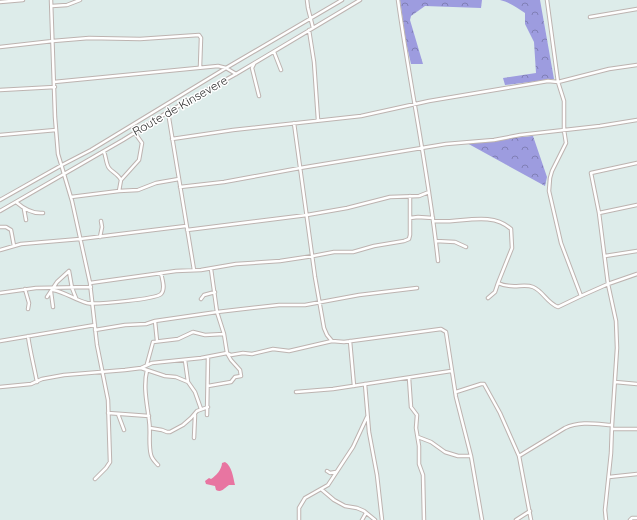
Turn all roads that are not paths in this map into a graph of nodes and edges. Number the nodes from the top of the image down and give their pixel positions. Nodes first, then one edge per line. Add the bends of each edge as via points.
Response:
1 (23, 0) edge
2 (51, 0) edge
3 (80, 0) edge
4 (307, 0) edge
5 (342, 0) edge
6 (360, 0) edge
7 (398, 0) edge
8 (546, 0) edge
9 (0, 2) edge
10 (52, 6) junction
11 (637, 10) edge
12 (590, 17) dead end
13 (310, 19) junction
14 (313, 28) junction
15 (309, 30) junction
16 (53, 40) junction
17 (0, 47) edge
18 (274, 52) junction
19 (254, 63) junction
20 (637, 65) edge
21 (200, 67) junction
22 (226, 68) junction
23 (280, 70) dead end
24 (236, 74) junction
25 (54, 82) junction
26 (558, 82) junction
27 (55, 87) junction
28 (0, 90) edge
29 (259, 96) dead end
30 (415, 104) junction
31 (168, 112) junction
32 (318, 120) junction
33 (637, 120) edge
34 (294, 124) junction
35 (56, 130) junction
36 (564, 130) junction
37 (135, 133) junction
38 (0, 135) edge
39 (172, 139) junction
40 (422, 148) junction
41 (102, 152) junction
42 (637, 163) edge
43 (62, 165) junction
44 (300, 168) junction
45 (63, 174) junction
46 (179, 179) junction
47 (121, 180) junction
48 (180, 187) junction
49 (119, 191) junction
50 (429, 192) junction
51 (410, 196) junction
52 (71, 197) junction
53 (0, 200) edge
54 (16, 202) junction
55 (637, 205) edge
56 (24, 208) junction
57 (0, 211) edge
58 (43, 213) dead end
59 (599, 213) junction
60 (307, 215) junction
61 (410, 218) junction
62 (434, 219) junction
63 (26, 220) dead end
64 (101, 221) dead end
65 (186, 226) junction
66 (0, 227) edge
67 (187, 230) junction
68 (100, 237) junction
69 (80, 239) junction
70 (436, 241) junction
71 (14, 246) junction
72 (466, 247) dead end
73 (0, 250) edge
74 (637, 251) edge
75 (313, 256) junction
76 (606, 256) junction
77 (438, 261) dead end
78 (211, 269) junction
79 (194, 270) junction
80 (161, 273) junction
81 (637, 274) edge
82 (90, 283) junction
83 (498, 283) junction
84 (608, 284) junction
85 (91, 287) junction
86 (72, 288) junction
87 (417, 288) dead end
88 (25, 289) junction
89 (52, 290) junction
90 (215, 292) junction
91 (0, 293) edge
92 (581, 296) junction
93 (47, 297) dead end
94 (76, 298) junction
95 (488, 298) dead end
96 (201, 299) dead end
97 (320, 302) junction
98 (93, 304) junction
99 (53, 307) dead end
100 (28, 309) dead end
101 (217, 312) junction
102 (155, 321) junction
103 (95, 325) junction
104 (95, 330) junction
105 (224, 334) junction
106 (28, 336) junction
107 (0, 341) edge
108 (157, 341) junction
109 (332, 341) junction
110 (350, 341) junction
111 (227, 353) junction
112 (208, 358) junction
113 (185, 360) junction
114 (147, 364) junction
115 (141, 368) junction
116 (147, 370) junction
117 (451, 370) junction
118 (102, 372) junction
119 (409, 378) junction
120 (37, 382) junction
121 (188, 382) junction
122 (615, 382) junction
123 (365, 384) junction
124 (637, 384) edge
125 (208, 386) junction
126 (354, 386) junction
127 (0, 387) edge
128 (296, 392) dead end
129 (456, 392) junction
130 (208, 408) junction
131 (201, 409) junction
132 (108, 413) junction
133 (118, 414) junction
134 (195, 414) junction
135 (207, 415) dead end
136 (367, 415) junction
137 (149, 416) junction
138 (612, 425) junction
139 (150, 428) junction
140 (612, 429) junction
141 (637, 429) edge
142 (124, 430) dead end
143 (418, 437) junction
144 (194, 438) dead end
145 (471, 456) junction
146 (519, 456) junction
147 (158, 465) dead end
148 (327, 471) dead end
149 (336, 472) junction
150 (637, 474) edge
151 (609, 477) junction
152 (95, 479) dead end
153 (321, 489) junction
154 (530, 511) junction
155 (366, 512) junction
156 (637, 518) edge
157 (298, 519) edge
158 (362, 520) edge
159 (375, 520) edge
160 (382, 520) edge
161 (424, 520) edge
162 (482, 520) edge
163 (516, 520) edge
164 (532, 520) edge
165 (606, 520) edge
166 (630, 520) edge

1 - 9 street
2 - 10 street
3 - 10 street via 67,5
4 - 13 street
5 - 13 street
6 - 14 street, Route de Kinsevere
7 - 30 street
8 - 26 street
10 - 16 street
11 - 12 street
13 - 14 street
13 - 22 street
14 - 15 street, Route de Kinsevere
15 - 18 street, Route de Kinsevere
15 - 32 street
16 - 17 street
16 - 21 street via 199,35
16 - 25 street
18 - 19 street, Route de Kinsevere
18 - 23 street
19 - 24 street, Route de Kinsevere
19 - 29 street via 252,68
20 - 26 street
21 - 22 street
21 - 25 street
22 - 24 street
22 - 43 street
24 - 31 street, Route de Kinsevere
25 - 27 street
26 - 30 street via 548,81
26 - 36 street via 564,100
27 - 28 street
27 - 35 street
30 - 32 street via 361,116
30 - 40 street
31 - 37 street, Route de Kinsevere
31 - 39 street
32 - 34 street
33 - 36 street
34 - 39 street
34 - 44 street
35 - 38 street
35 - 43 street via 58,154
36 - 40 street
36 - 92 street via 566,143 552,171 549,191 561,243
37 - 41 street, Route de Kinsevere
37 - 47 street via 142,145 140,158
39 - 46 street
40 - 44 street
40 - 50 street
41 - 45 street, Route de Kinsevere
41 - 47 street via 109,167
42 - 59 street via 591,173
43 - 45 street
43 - 53 street
44 - 48 street
44 - 60 street
45 - 52 street
45 - 54 street, Route de Kinsevere
46 - 48 street
46 - 49 street via 156,183 138,190
47 - 49 street
48 - 65 street
49 - 52 street
50 - 51 street via 422,196
50 - 62 street
51 - 60 street via 390,197
51 - 61 street
52 - 69 street
54 - 56 street
54 - 57 street, Route de Kinsevere
55 - 59 street
56 - 58 street
56 - 63 street
59 - 76 street
60 - 67 street
60 - 75 street
61 - 62 street
61 - 75 street via 409,239 404,242 353,252
62 - 70 street
62 - 83 street via 484,218 511,229 512,248
64 - 68 street
65 - 67 street
65 - 68 street
66 - 71 street via 11,230
67 - 79 street
68 - 69 street
69 - 71 street
69 - 82 street
70 - 72 street via 455,242
70 - 77 street
71 - 73 street
74 - 76 street
75 - 78 street
75 - 97 street
76 - 84 street
78 - 79 street
78 - 90 street
79 - 80 street
80 - 82 street
80 - 98 street via 164,287 160,295
81 - 84 street
82 - 85 street
83 - 92 street via 509,287 531,286 558,307
83 - 95 street
84 - 92 street
84 - 122 street via 616,326
85 - 86 street
85 - 98 street
86 - 89 street
86 - 89 street via 68,271
86 - 94 street
87 - 97 street
88 - 89 street
88 - 91 street
88 - 100 street
89 - 93 street
89 - 94 street
89 - 99 street
90 - 96 street via 206,294
90 - 101 street
94 - 98 street
97 - 101 street
97 - 109 street via 324,328
98 - 103 street
101 - 102 street
101 - 105 street
102 - 104 street
102 - 108 street
103 - 104 street
103 - 106 street
104 - 118 street
105 - 108 street via 205,335 194,332 178,339
105 - 111 street
106 - 107 street
106 - 120 street
108 - 114 street via 151,343
109 - 110 street
109 - 111 street via 289,351 273,349 252,354
110 - 117 street via 443,329 446,332
110 - 126 street
111 - 112 street
111 - 125 street via 240,370 241,376 235,377 231,382
112 - 113 street
112 - 125 street
113 - 114 street
113 - 121 street
114 - 115 street
115 - 116 street
115 - 118 street
116 - 121 street
116 - 137 street via 145,389
117 - 119 street
117 - 129 street
118 - 120 street via 50,377
118 - 132 street
119 - 123 street
119 - 143 street via 411,407 417,416
120 - 127 street
121 - 131 street
122 - 124 street
122 - 138 street
123 - 126 street
123 - 136 street
125 - 130 street
126 - 128 street
129 - 145 street
129 - 146 street via 484,384 500,412
130 - 131 street
130 - 135 street
131 - 134 street
132 - 133 street
132 - 152 street via 110,462
133 - 137 street
133 - 142 street
134 - 139 street via 170,432
134 - 144 street
136 - 149 street via 353,447
136 - 160 street
137 - 139 street
138 - 140 street
138 - 146 street via 573,424
139 - 147 street via 151,455
140 - 141 street
140 - 151 street
143 - 145 street via 445,452
143 - 161 street via 424,491
145 - 162 street
146 - 154 street
148 - 149 street
149 - 153 street via 328,485
150 - 151 street
151 - 165 street
153 - 155 street via 345,506
153 - 157 street via 305,498
154 - 163 street
154 - 164 street
155 - 158 street
155 - 159 street
156 - 166 street

